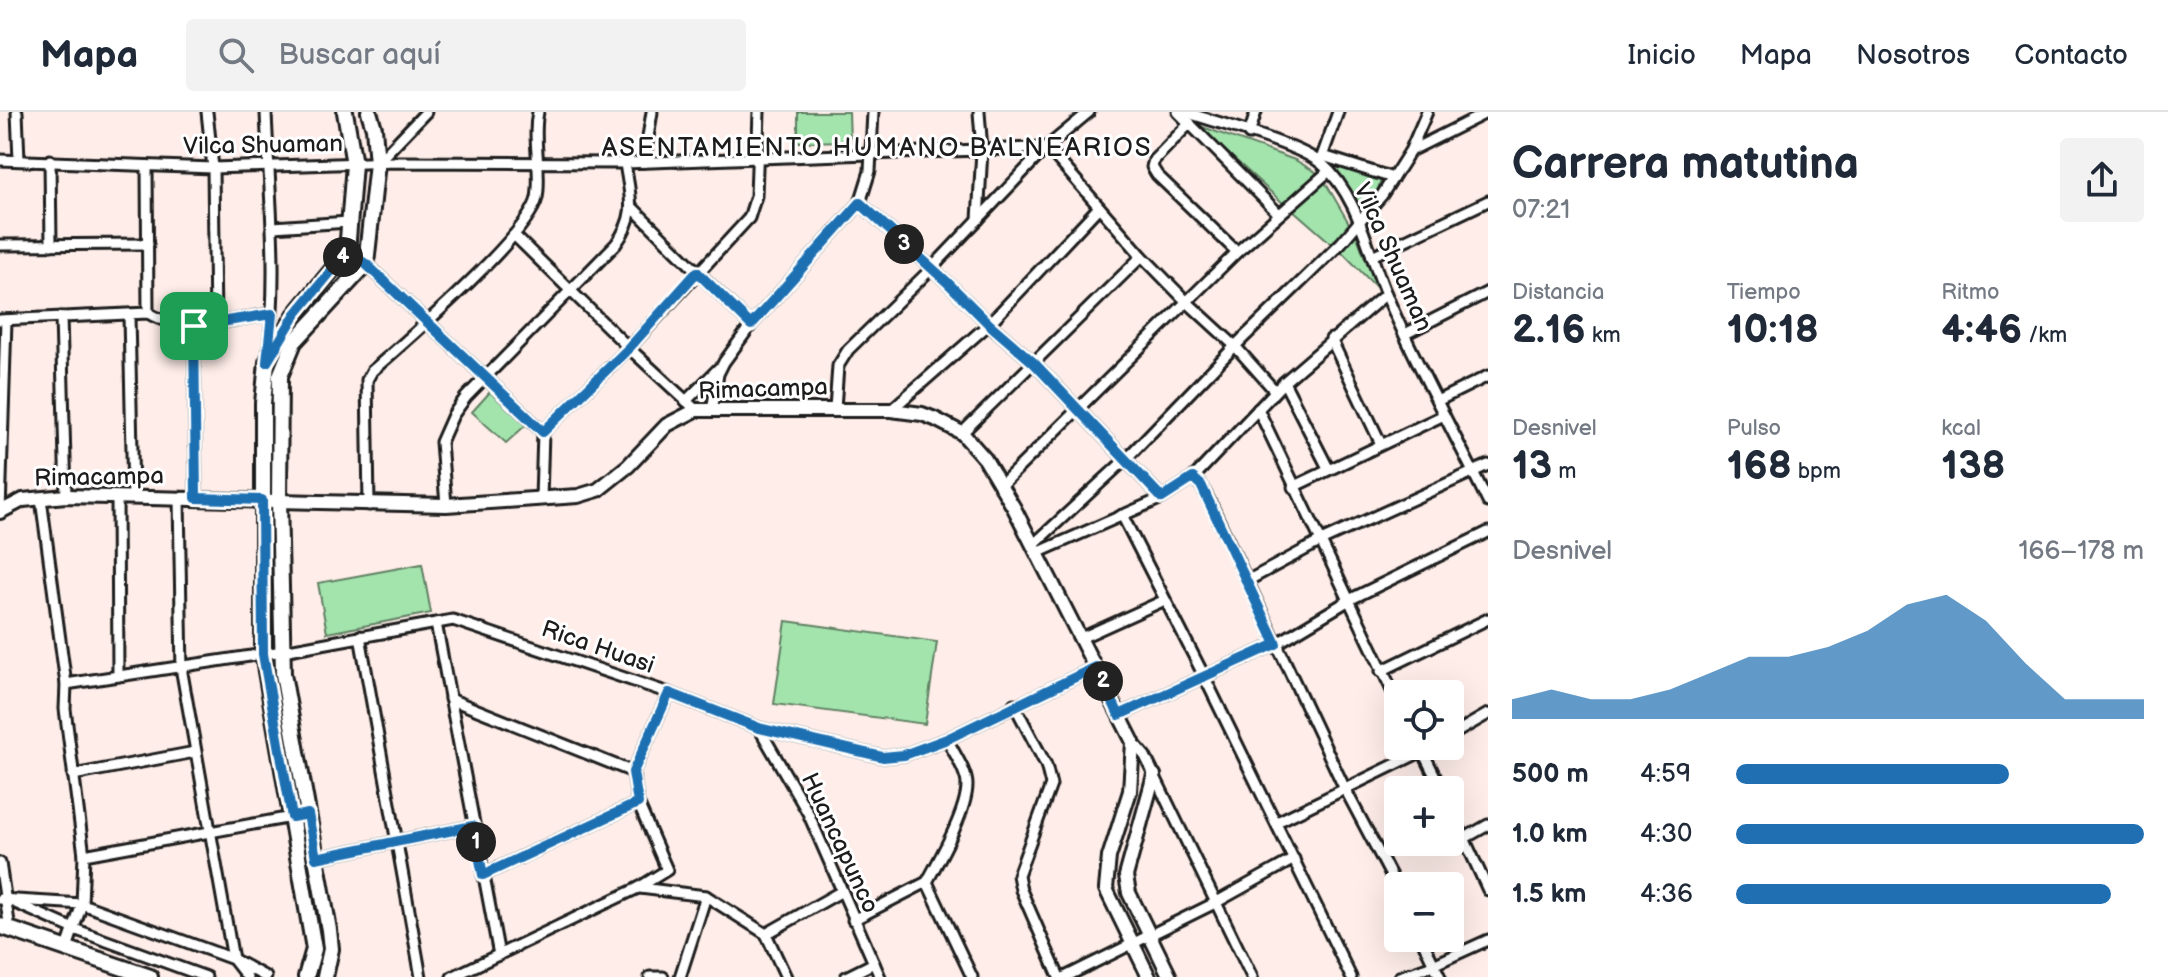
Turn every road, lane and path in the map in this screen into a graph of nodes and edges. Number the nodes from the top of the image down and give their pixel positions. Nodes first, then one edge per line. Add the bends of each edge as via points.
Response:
1 (17, 112) edge
2 (207, 112) edge
3 (266, 112) edge
4 (345, 112) edge
5 (369, 112) edge
6 (426, 112) edge
7 (538, 112) edge
8 (652, 112) edge
9 (759, 112) edge
10 (873, 112) edge
11 (979, 112) edge
12 (1089, 112) edge
13 (1178, 112) edge
14 (1185, 112) edge
15 (1256, 112) edge
16 (1338, 112) edge
17 (1427, 112) edge
18 (1485, 115) edge
19 (1190, 123) junction
20 (1249, 134) junction
21 (1047, 147) junction
22 (982, 150) junction
23 (1410, 151) junction
24 (871, 154) junction
25 (756, 157) junction
26 (1322, 159) junction
27 (0, 160) edge
28 (19, 160) junction
29 (50, 160) junction
30 (644, 162) junction
31 (377, 163) junction
32 (537, 163) junction
33 (625, 163) junction
34 (354, 164) junction
35 (268, 166) junction
36 (147, 167) junction
37 (213, 168) junction
38 (1329, 171) junction
39 (1393, 178) junction
40 (1488, 201) edge
41 (860, 203) junction
42 (632, 207) junction
43 (1099, 207) junction
44 (1279, 214) junction
45 (978, 221) junction
46 (349, 222) junction
47 (1359, 223) junction
48 (273, 227) junction
49 (514, 235) junction
50 (148, 244) junction
51 (0, 245) edge
52 (51, 245) junction
53 (347, 252) junction
54 (1237, 252) junction
55 (1142, 256) junction
56 (1372, 256) junction
57 (366, 264) junction
58 (931, 269) junction
59 (697, 272) junction
60 (570, 290) junction
61 (1488, 292) edge
62 (1386, 294) junction
63 (1186, 301) junction
64 (148, 313) junction
65 (272, 314) junction
66 (129, 316) junction
67 (61, 317) junction
68 (3, 320) edge
69 (215, 322) junction
70 (428, 322) junction
71 (989, 324) junction
72 (751, 325) junction
73 (194, 326) junction
74 (1405, 334) junction
75 (1331, 339) junction
76 (1235, 346) junction
77 (629, 348) junction
78 (267, 362) junction
79 (724, 362) junction
80 (1034, 363) junction
81 (1488, 376) edge
82 (484, 378) junction
83 (1284, 382) junction
84 (1275, 391) junction
85 (1437, 401) junction
86 (691, 406) junction
87 (835, 409) junction
88 (1258, 409) junction
89 (891, 410) junction
90 (1076, 410) junction
91 (712, 411) junction
92 (1444, 415) junction
93 (543, 432) junction
94 (962, 433) junction
95 (1381, 444) junction
96 (1125, 460) junction
97 (1488, 465) edge
98 (1328, 468) junction
99 (1474, 472) junction
100 (1193, 478) junction
101 (1000, 486) junction
102 (1293, 487) junction
103 (66, 496) junction
104 (117, 497) junction
105 (133, 497) junction
106 (179, 498) junction
107 (196, 498) junction
108 (1162, 498) junction
109 (41, 499) junction
110 (541, 499) junction
111 (262, 500) junction
112 (279, 500) junction
113 (1488, 502) edge
114 (369, 505) junction
115 (446, 505) junction
116 (0, 512) edge
117 (1122, 515) junction
118 (1488, 532) edge
119 (1323, 540) junction
120 (1035, 549) junction
121 (1247, 581) junction
122 (1351, 599) junction
123 (1165, 600) junction
124 (1488, 619) edge
125 (436, 623) junction
126 (360, 636) junction
127 (1081, 638) junction
128 (1276, 644) junction
129 (283, 651) junction
130 (263, 654) junction
131 (182, 667) junction
132 (1096, 667) junction
133 (1381, 671) junction
134 (118, 676) junction
135 (1204, 676) junction
136 (1386, 680) edge
137 (66, 684) junction
138 (669, 693) junction
139 (450, 699) junction
140 (1014, 704) junction
141 (1488, 714) edge
142 (1119, 715) junction
143 (759, 728) junction
144 (1464, 728) edge
145 (947, 739) junction
146 (1133, 742) junction
147 (195, 752) junction
148 (1400, 760) edge
149 (633, 772) junction
150 (73, 775) junction
151 (1154, 775) junction
152 (1344, 787) junction
153 (638, 803) junction
154 (308, 814) junction
155 (292, 817) junction
156 (1277, 822) junction
157 (1488, 825) edge
158 (473, 826) junction
159 (211, 834) junction
160 (1465, 838) joint
161 (399, 840) junction
162 (84, 855) junction
163 (316, 858) junction
164 (1294, 859) junction
165 (0, 863) edge
166 (1389, 872) edge
167 (483, 875) junction
168 (927, 882) junction
169 (638, 888) junction
170 (1488, 890) edge
171 (842, 891) junction
172 (706, 896) junction
173 (3, 899) edge
174 (1215, 903) junction
175 (82, 904) junction
176 (853, 920) junction
177 (5, 927) edge
178 (74, 929) junction
179 (766, 934) junction
180 (1149, 935) junction
181 (1488, 940) edge
182 (1131, 943) junction
183 (67, 948) junction
184 (1427, 952) edge
185 (499, 955) junction
186 (233, 959) junction
187 (109, 962) junction
188 (874, 963) junction
189 (1433, 965) junction
190 (105, 977) edge
191 (150, 977) edge
192 (206, 977) edge
193 (247, 977) edge
194 (266, 977) edge
195 (306, 977) edge
196 (325, 977) edge
197 (421, 977) edge
198 (452, 977) edge
199 (650, 977) edge
200 (663, 977) edge
201 (680, 977) edge
202 (786, 977) edge
203 (846, 977) edge
204 (880, 977) edge
205 (972, 977) edge
206 (1059, 977) edge
207 (1065, 977) edge
208 (1149, 977) edge
209 (1170, 977) edge
210 (1252, 977) edge
211 (1351, 977) edge
212 (1399, 977) edge
213 (1440, 977) edge

1 - 28 street
2 - 37 street
3 - 35 street
4 - 34 main road
5 - 31 main road
6 - 31 street
7 - 32 street
8 - 30 street
9 - 25 street
10 - 24 street
11 - 22 street
12 - 21 street
13 - 19 street
14 - 20 street, Vilca Shuaman
15 - 20 street
16 - 26 street
17 - 23 street
18 - 23 street
19 - 44 street
19 - 54 street via 1152,167
20 - 26 street, Vilca Shuaman
21 - 22 street, Vilca Shuaman
21 - 43 street
21 - 45 street
22 - 24 street, Vilca Shuaman
22 - 45 street
23 - 39 street
24 - 25 street, Vilca Shuaman
24 - 41 street
25 - 30 street, Vilca Shuaman
25 - 59 street via 756,196 749,218
26 - 38 street, Vilca Shuaman
26 - 39 street
27 - 28 street, Vilca Shuaman
28 - 29 street, Vilca Shuaman
29 - 36 street, Vilca Shuaman
29 - 52 street
30 - 33 street, Vilca Shuaman
31 - 32 street, Vilca Shuaman
31 - 34 street, Vilca Shuaman
31 - 57 main road
32 - 33 street, Vilca Shuaman
32 - 49 street via 537,198
33 - 42 street
34 - 35 street, Vilca Shuaman
34 - 46 main road
35 - 37 street, Vilca Shuaman
35 - 48 street
36 - 37 street, Vilca Shuaman
36 - 50 street
37 - 69 street
38 - 44 street
38 - 47 street, Vilca Shuaman
39 - 47 street
40 - 56 street
41 - 58 street
41 - 72 street
42 - 59 street
42 - 60 street via 616,244
43 - 55 street
43 - 71 street
44 - 54 street
45 - 58 street
46 - 48 street
46 - 53 main road
47 - 56 street, Vilca Shuaman
47 - 76 street
48 - 65 street
49 - 60 street
49 - 70 street
50 - 52 street
50 - 64 street
51 - 52 street
53 - 57 street
53 - 78 main road via 295,315
54 - 63 street
55 - 63 street
55 - 80 street
56 - 62 street, Vilca Shuaman
57 - 70 street
57 - 112 main road via 288,353 280,376
58 - 71 street
58 - 87 street via 842,357
59 - 72 street
59 - 77 street
60 - 77 street
60 - 82 street
61 - 74 street
62 - 74 street, Vilca Shuaman
62 - 75 street
63 - 76 street
63 - 90 street
64 - 66 street
64 - 73 street
65 - 69 street
65 - 78 street
66 - 67 street
66 - 105 street
67 - 68 street
67 - 103 street
68 - 116 street
69 - 73 street
70 - 82 street
70 - 114 street via 367,380
71 - 80 street
71 - 89 street
72 - 79 street
73 - 107 street
74 - 85 street, Vilca Shuaman
75 - 83 street
75 - 95 street
76 - 84 street
76 - 96 street
77 - 86 street
77 - 93 street
78 - 111 main road
79 - 86 street
79 - 91 street
80 - 90 street
80 - 94 street
81 - 85 street
82 - 93 street
82 - 115 street via 445,428 441,442
83 - 84 street
83 - 98 street
84 - 88 street
85 - 92 street, Vilca Shuaman
86 - 91 street, Rimacampa
86 - 110 street, Rimacampa via 598,490
87 - 89 street, Rimacampa
87 - 91 street, Rimacampa
88 - 100 street
88 - 102 street
89 - 94 street, Rimacampa via 922,414
90 - 96 street
90 - 101 street
92 - 95 street
92 - 99 street, Vilca Shuaman
93 - 110 street
94 - 101 street, Rimacampa
95 - 98 street
96 - 108 street
96 - 120 street
97 - 99 street
98 - 102 street
99 - 113 street, Vilca Shuaman
99 - 119 street
100 - 108 street
100 - 121 street
101 - 120 street, Rimacampa
102 - 119 street
103 - 104 street, Rimacampa
103 - 109 street, Rimacampa
104 - 105 street, Rimacampa
104 - 134 street
105 - 106 street, Rimacampa
106 - 107 street, Rimacampa
106 - 131 street
107 - 111 street, Rimacampa
108 - 117 street
109 - 116 street, Rimacampa via 23,500
109 - 137 street
110 - 115 street, Rimacampa
111 - 112 street, Rimacampa
111 - 130 main road
112 - 114 street, Rimacampa
112 - 129 main road
114 - 115 street, Rimacampa
117 - 120 street
117 - 123 street
118 - 122 street
119 - 121 street
119 - 122 street
120 - 127 street, Rimacampa
121 - 128 street
122 - 128 street
122 - 133 street
123 - 127 street
123 - 135 street
124 - 133 street
125 - 126 street, Rica Huasi
125 - 138 street, Rica Huasi via 453,620 493,631
125 - 139 street
126 - 129 street, Rica Huasi
126 - 161 street
127 - 132 street, Rimacampa
128 - 135 street
128 - 152 street
129 - 130 street, Rica Huasi
129 - 154 main road
130 - 131 street, Rica Huasi
130 - 155 main road
131 - 134 street, Rica Huasi
131 - 147 street
132 - 140 street, Rica Huasi
132 - 142 street, Rimacampa
133 - 136 street
134 - 137 street, Rica Huasi
135 - 142 street
135 - 156 street
137 - 150 street
138 - 143 street, Rica Huasi
138 - 149 street
139 - 149 street
139 - 158 street
140 - 145 street, Rica Huasi
140 - 206 street via 1051,785 1018,875
141 - 144 street
142 - 146 street, Rimacampa
143 - 145 street, Rica Huasi via 883,757
143 - 171 street, Huancapunco via 808,813
145 - 168 street via 968,783
146 - 151 street
146 - 182 street via 1130,791 1105,873 1106,889
147 - 150 street
147 - 159 street
148 - 152 street
149 - 153 street
150 - 162 street
151 - 174 street
151 - 180 street via 1126,876
152 - 156 street
152 - 166 street
153 - 167 street
153 - 169 street via 667,870
154 - 155 street
154 - 163 main road
155 - 159 street
155 - 195 main road via 314,949
156 - 164 street
157 - 160 street
158 - 161 street
158 - 167 street
159 - 162 street
159 - 186 street
160 - 170 street
161 - 163 street
161 - 197 street
162 - 175 street
163 - 196 main road via 331,949
164 - 174 street
164 - 211 street
165 - 173 street
167 - 185 street
168 - 176 street
168 - 205 street
169 - 172 street
169 - 185 street
171 - 176 street, Huancapunco
171 - 179 street
172 - 179 street
172 - 201 street
173 - 175 street
173 - 177 street
173 - 178 street
174 - 180 street
174 - 210 street
175 - 178 street
175 - 186 street
176 - 188 street, Huancapunco
177 - 183 main road
178 - 183 street
178 - 192 street
179 - 202 street
180 - 182 street
180 - 209 street
181 - 189 street
182 - 207 street
182 - 208 street
183 - 187 main road
184 - 189 street
185 - 198 street
186 - 193 street
186 - 194 street
187 - 190 street
187 - 191 main road
188 - 203 street
188 - 204 street, Huancapunco
189 - 212 street
189 - 213 street
199 - 200 street

